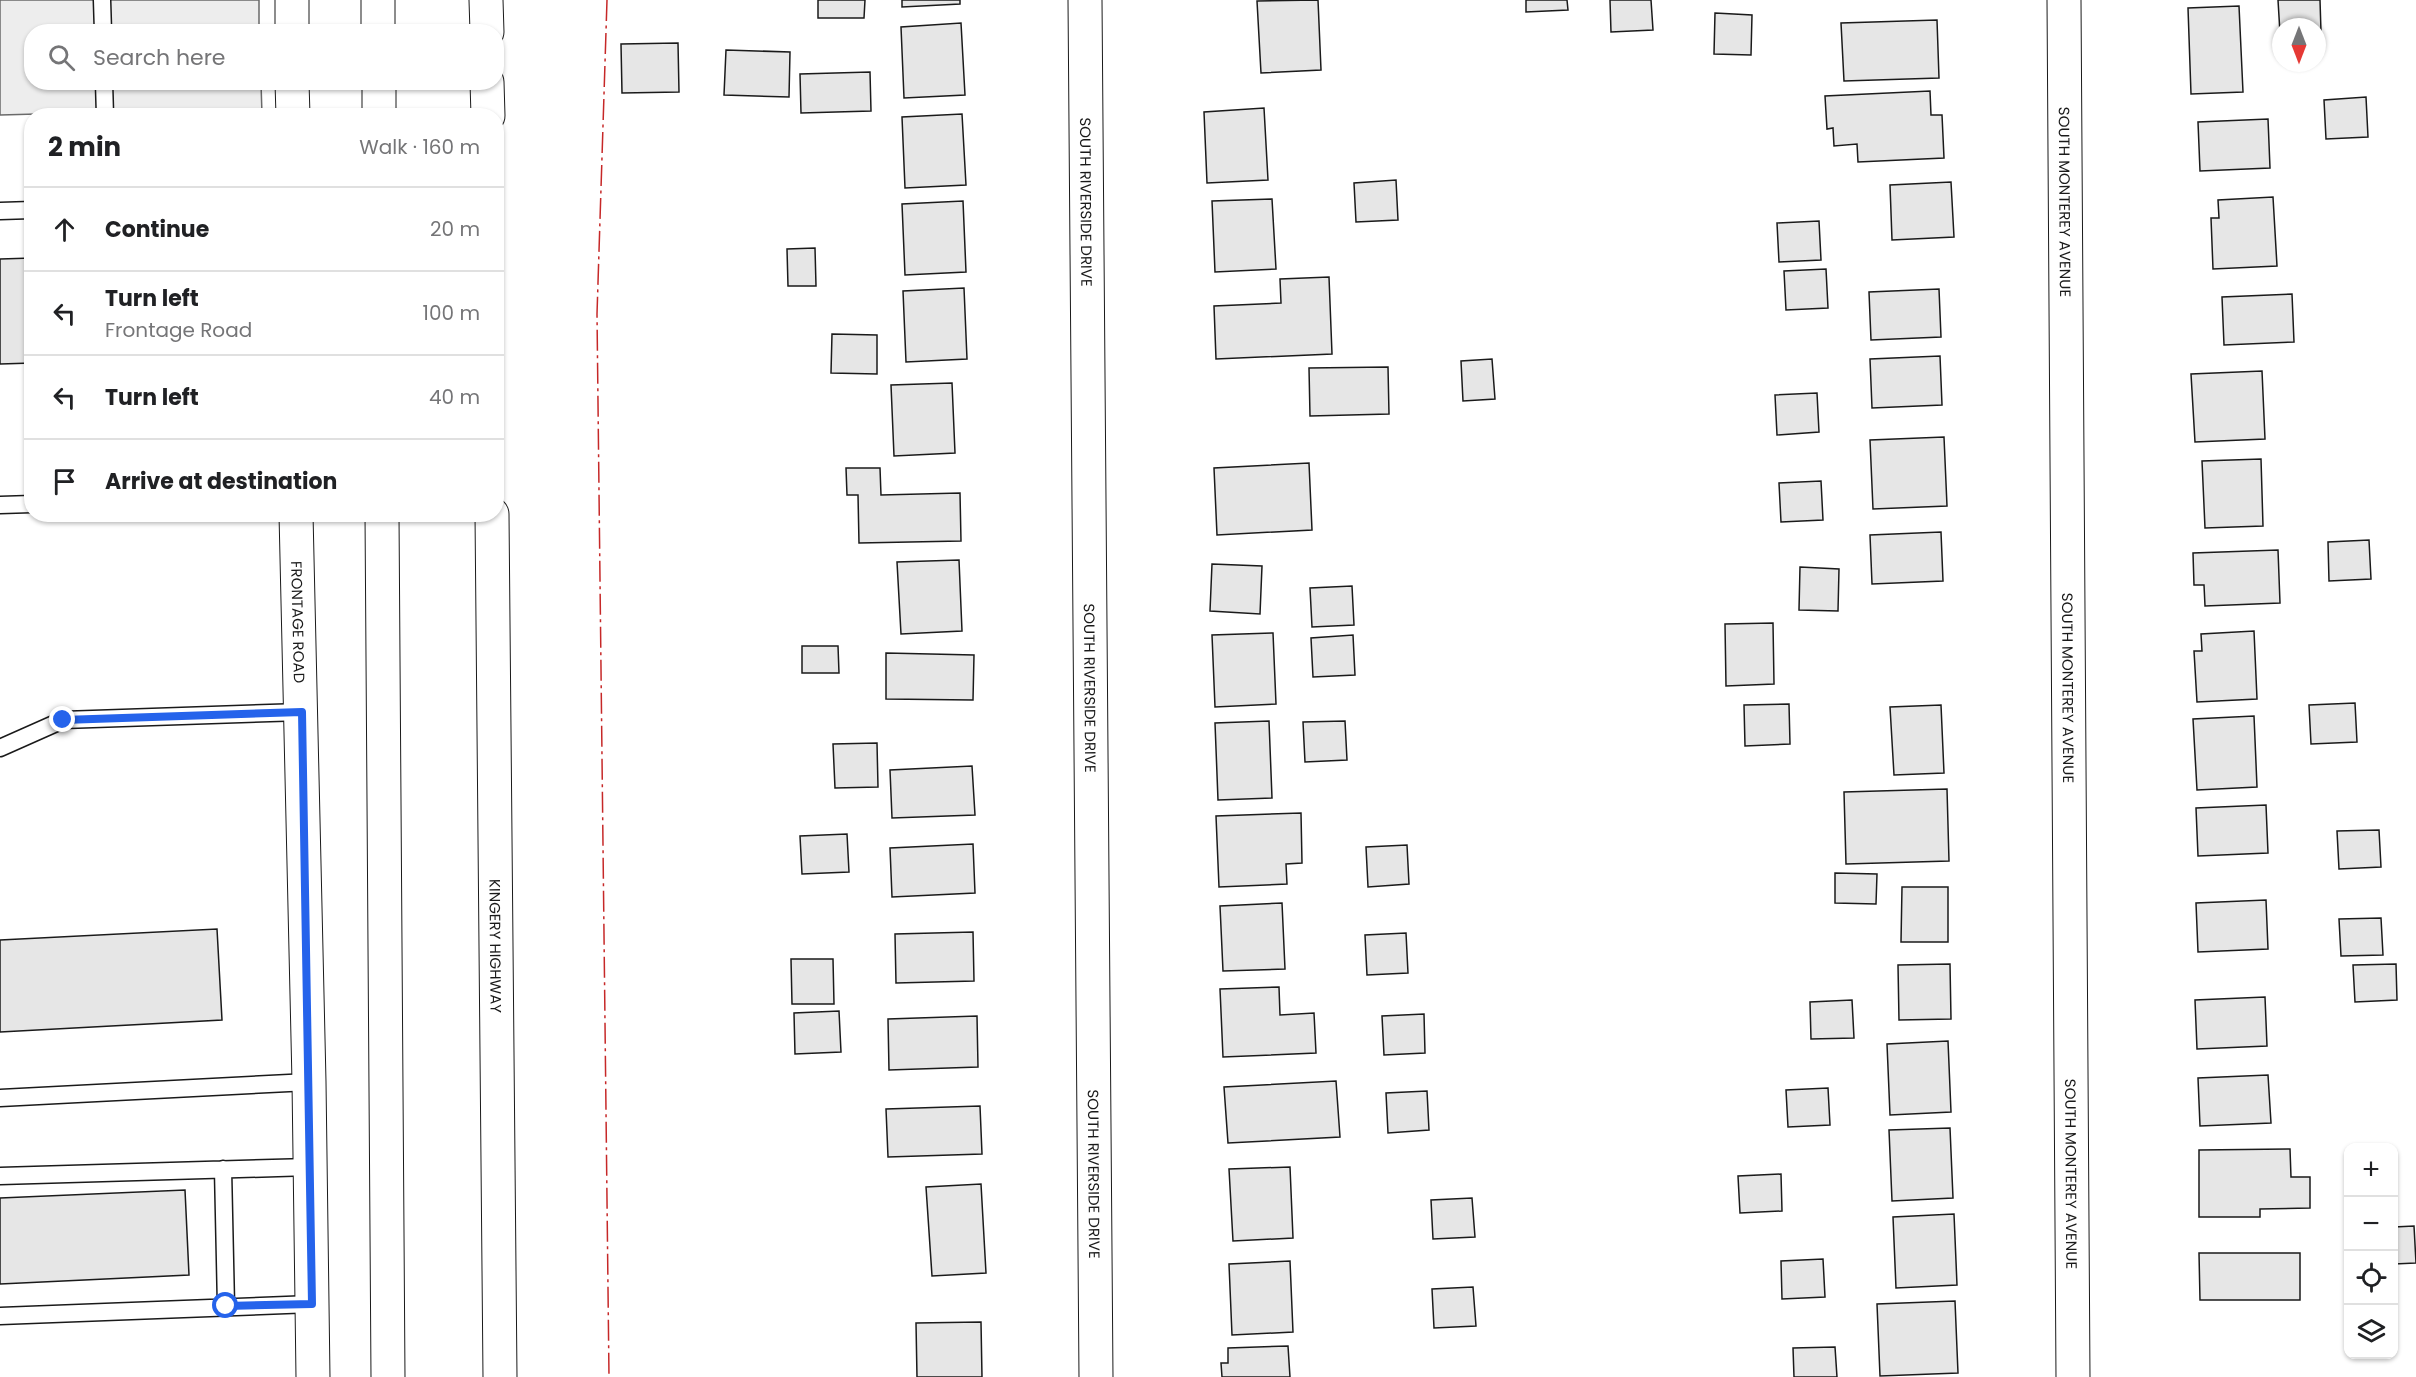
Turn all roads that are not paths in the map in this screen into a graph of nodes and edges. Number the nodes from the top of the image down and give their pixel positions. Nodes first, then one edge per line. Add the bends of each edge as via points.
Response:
1 (102, 0) edge
2 (292, 0) edge
3 (378, 0) edge
4 (486, 0) edge
5 (1085, 0) edge
6 (2064, 0) edge
7 (103, 24) edge
8 (292, 24) edge
9 (378, 24) edge
10 (487, 24) edge
11 (104, 90) edge
12 (292, 90) edge
13 (379, 90) edge
14 (487, 90) edge
15 (105, 108) edge
16 (293, 108) edge
17 (379, 108) edge
18 (488, 108) edge
19 (24, 210) edge
20 (0, 211) edge
21 (24, 504) edge
22 (0, 505) edge
23 (296, 522) edge
24 (382, 522) edge
25 (492, 522) edge
26 (302, 712) junction
27 (0, 748) edge
28 (309, 1082) junction
29 (0, 1098) edge
30 (310, 1167) junction
31 (223, 1169) junction
32 (0, 1176) edge
33 (312, 1304) junction
34 (226, 1306) junction
35 (0, 1316) edge
36 (313, 1377) edge
37 (388, 1377) edge
38 (500, 1377) edge
39 (1096, 1377) edge
40 (2073, 1377) edge

1 - 7 lane
2 - 8 main road
3 - 9 main road
4 - 10 main road
5 - 39 main road, SOUTH RIVERSIDE DRIVE
6 - 40 main road, SOUTH MONTEREY AVENUE
11 - 15 lane
12 - 16 main road
13 - 17 main road
14 - 18 main road
19 - 20 lane
21 - 22 lane
23 - 26 main road, FRONTAGE ROAD
24 - 37 main road
25 - 38 main road, KINGERY HIGHWAY
26 - 27 lane via 63,720
26 - 28 main road, FRONTAGE ROAD
28 - 29 lane
28 - 30 main road, FRONTAGE ROAD
30 - 31 lane
30 - 33 main road, FRONTAGE ROAD
31 - 32 lane
31 - 34 lane
33 - 34 lane
33 - 36 main road, FRONTAGE ROAD
34 - 35 lane

